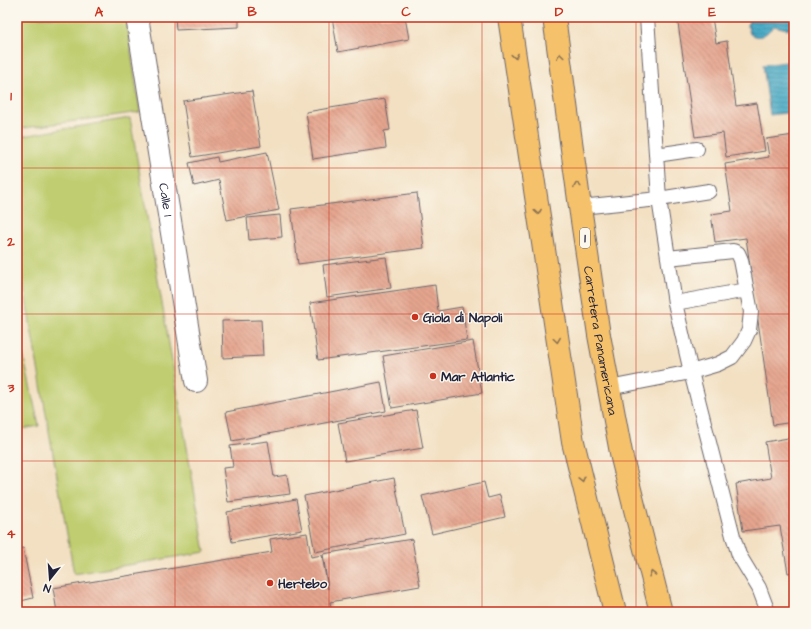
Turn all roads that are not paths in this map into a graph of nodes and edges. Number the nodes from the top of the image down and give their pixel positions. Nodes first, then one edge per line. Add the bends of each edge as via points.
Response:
1 (137, 17) edge
2 (509, 17) edge
3 (554, 17) edge
4 (646, 17) edge
5 (697, 149) dead end
6 (656, 154) junction
7 (709, 191) dead end
8 (659, 199) junction
9 (580, 207) junction
10 (668, 258) junction
11 (747, 290) junction
12 (675, 303) junction
13 (691, 372) junction
14 (196, 382) dead end
15 (609, 388) junction
16 (616, 612) edge
17 (662, 612) edge
18 (768, 612) edge

1 - 14 street, Calle 1
2 -> 16 highway via 572,442
9 -> 3 highway, Carretera Panamericana / 1
4 - 6 lane
5 - 6 lane
6 - 8 lane
7 - 8 lane
8 - 9 lane
8 - 10 lane
9 - 15 highway, Carretera Panamericana / 1
10 - 11 lane via 733,251 738,253
10 - 12 lane
11 - 12 lane
11 - 13 lane via 749,330 744,341 732,357
12 - 13 lane
13 - 15 lane
13 - 18 lane via 739,555 759,588
17 -> 15 highway, Carretera Panamericana / 1 via 622,458

